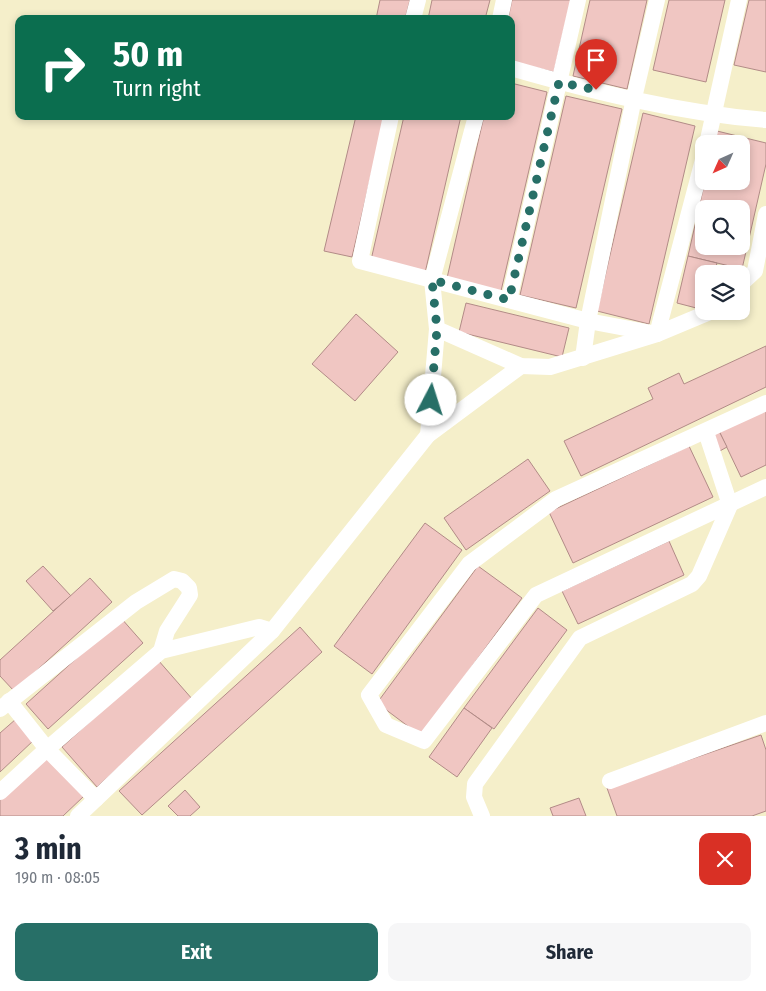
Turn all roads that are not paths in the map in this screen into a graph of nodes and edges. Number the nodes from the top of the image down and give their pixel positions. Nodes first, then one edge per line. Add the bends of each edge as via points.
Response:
1 (418, 0) edge
2 (504, 0) edge
3 (578, 0) edge
4 (657, 0) edge
5 (739, 0) edge
6 (414, 15) edge
7 (501, 15) edge
8 (515, 69) edge
9 (559, 82) junction
10 (634, 98) junction
11 (714, 116) junction
12 (390, 120) edge
13 (475, 120) edge
14 (766, 120) edge
15 (709, 135) edge
16 (695, 190) edge
17 (766, 214) edge
18 (750, 276) edge
19 (432, 280) junction
20 (509, 300) junction
21 (695, 318) edge
22 (588, 321) junction
23 (437, 329) junction
24 (657, 334) junction
25 (583, 358) junction
26 (521, 366) junction
27 (766, 403) edge
28 (706, 432) junction
29 (428, 435) junction
30 (766, 488) edge
31 (730, 505) junction
32 (272, 631) junction
33 (161, 651) junction
34 (4, 705) edge
35 (766, 723) edge
36 (47, 748) junction
37 (610, 781) dead end
38 (0, 792) edge
39 (96, 799) junction
40 (78, 816) edge
41 (482, 816) edge

1 - 6 street
2 - 7 street
3 - 9 street
4 - 10 street
5 - 11 street
8 - 9 street
9 - 10 street
9 - 20 street
10 - 11 street
10 - 22 street
11 - 14 street
11 - 15 street
12 - 19 street via 360,261
13 - 19 street
16 - 24 street
17 - 18 street via 755,271
19 - 20 street
19 - 23 street
20 - 22 street
21 - 24 street
22 - 24 street
22 - 25 street
23 - 26 street
23 - 29 street
24 - 25 street
25 - 26 street via 550,367
26 - 29 street
27 - 28 street
28 - 31 street
28 - 31 street via 556,498 469,564 369,695 386,725 424,741 536,594
29 - 32 street
30 - 31 street
31 - 41 street via 699,576 692,584 580,638 475,784 474,797
32 - 33 street via 259,627
32 - 39 street
33 - 34 street via 167,631 190,595 189,588 174,579 136,602
33 - 36 street
34 - 36 street
35 - 37 street
36 - 38 street
36 - 39 street
39 - 40 street

